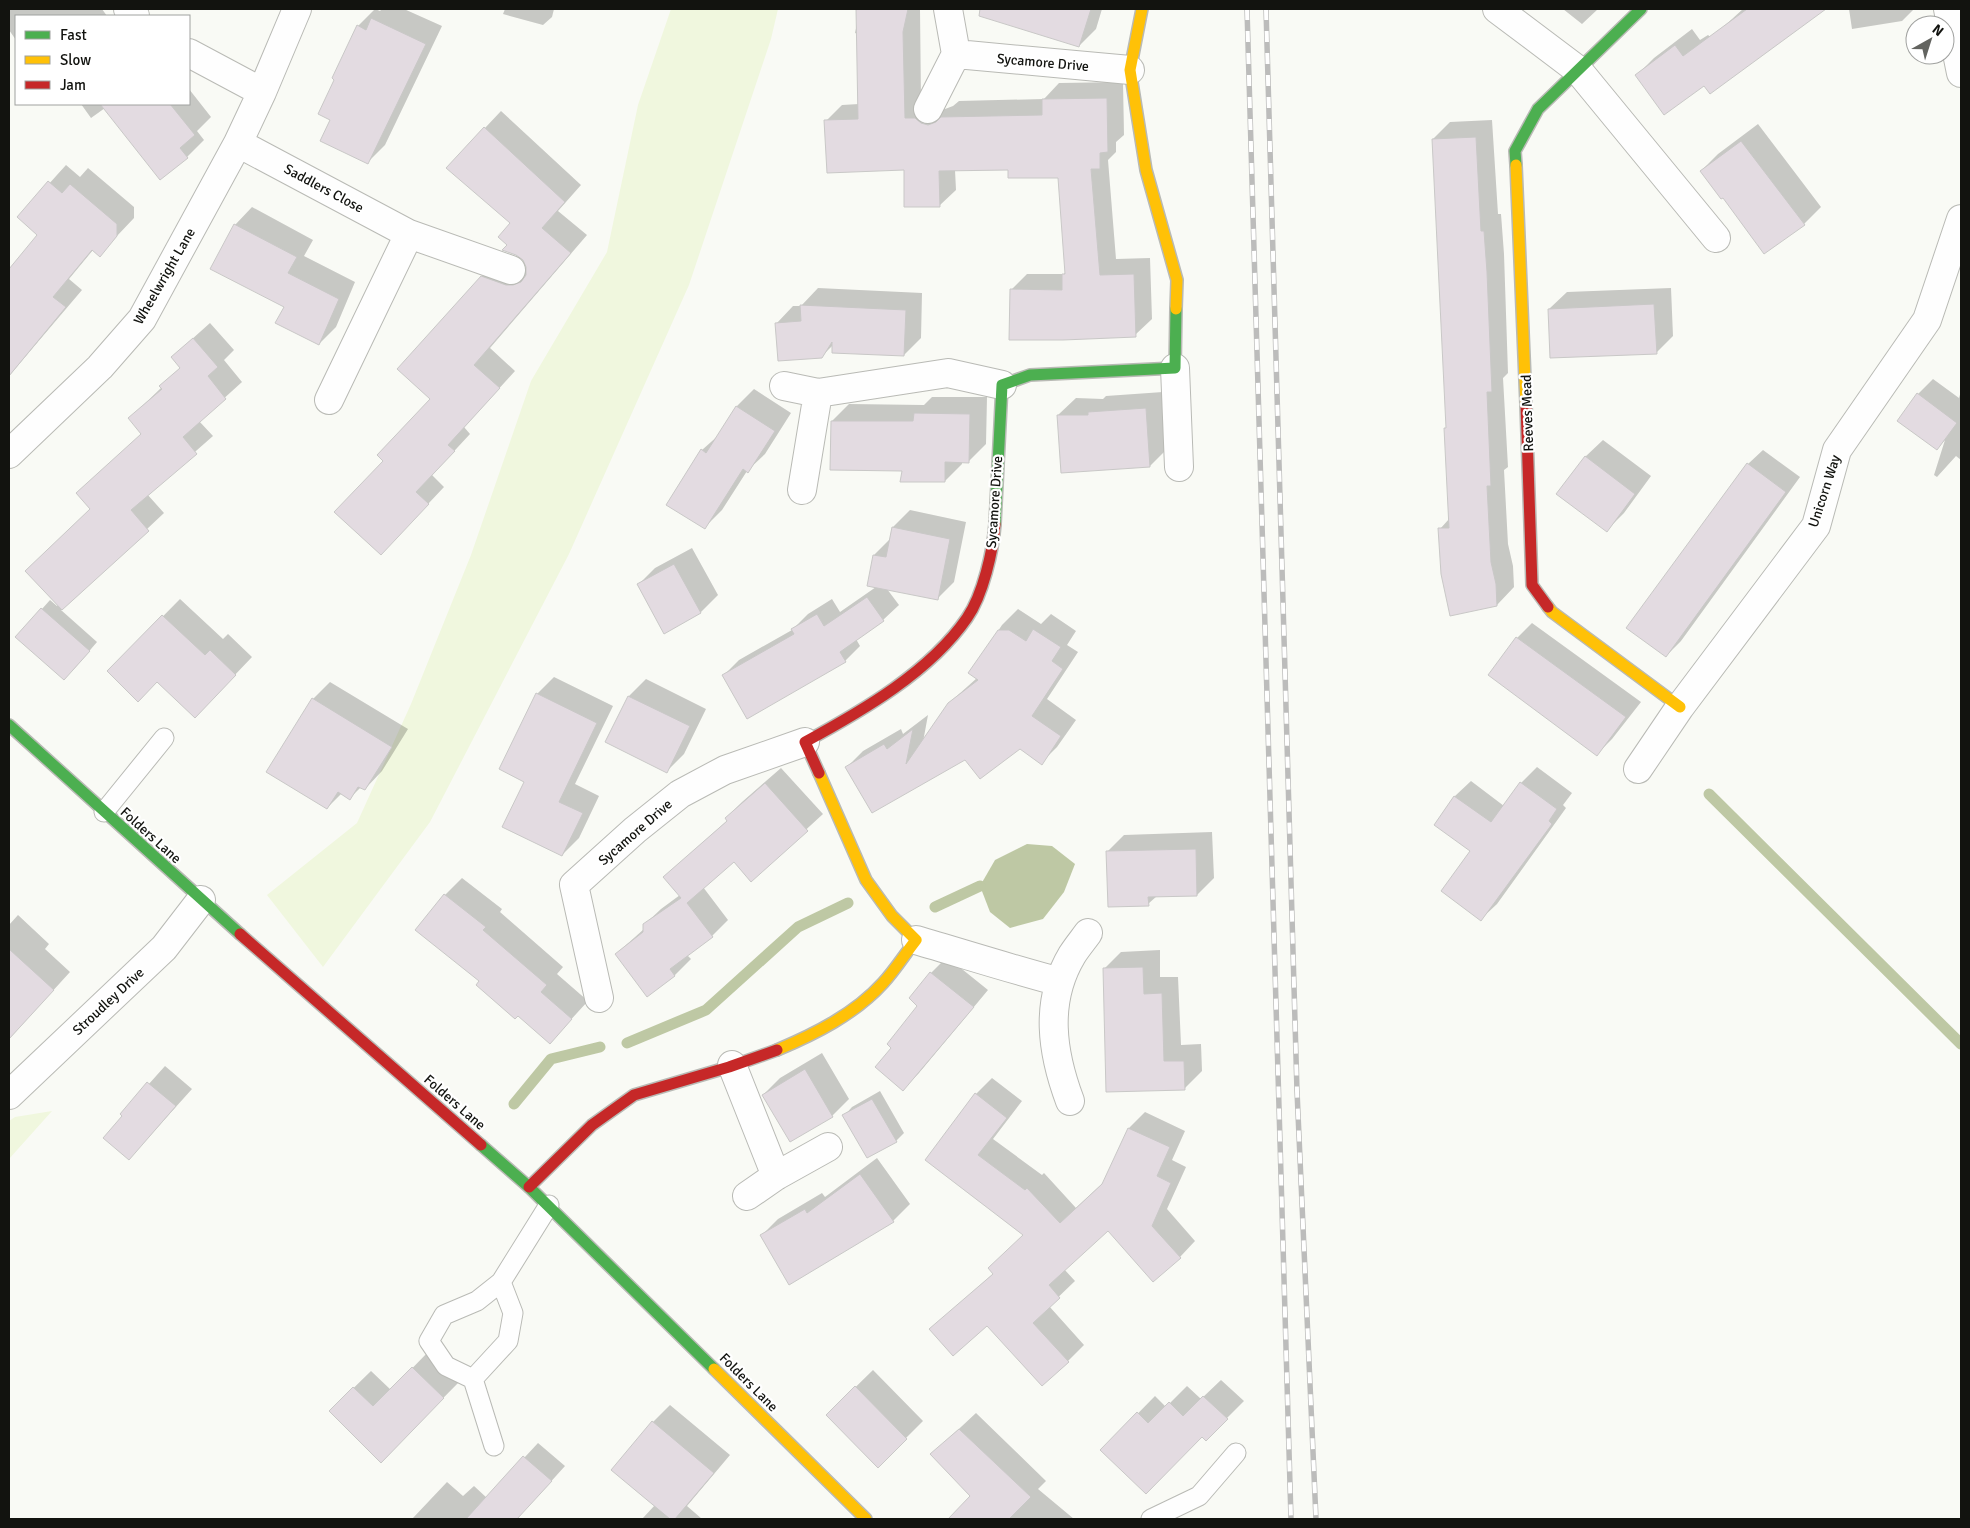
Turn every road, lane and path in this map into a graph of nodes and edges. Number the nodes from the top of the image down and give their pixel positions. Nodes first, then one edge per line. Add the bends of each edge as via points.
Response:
1 (297, 9) edge
2 (948, 9) edge
3 (1142, 9) edge
4 (1497, 9) edge
5 (1641, 9) edge
6 (1948, 9) edge
7 (190, 54) edge
8 (956, 54) junction
9 (1130, 70) junction
10 (1578, 70) junction
11 (1961, 73) edge
12 (262, 92) junction
13 (928, 109) dead end
14 (238, 143) junction
15 (1961, 219) edge
16 (409, 234) junction
17 (1716, 238) dead end
18 (511, 270) dead end
19 (1175, 368) junction
20 (1002, 385) junction
21 (784, 386) dead end
22 (818, 392) junction
23 (329, 400) dead end
24 (9, 454) edge
25 (1179, 467) dead end
26 (802, 490) dead end
27 (1680, 707) junction
28 (9, 725) edge
29 (164, 738) dead end
30 (805, 742) junction
31 (1638, 769) dead end
32 (104, 812) junction
33 (201, 900) junction
34 (1088, 933) dead end
35 (916, 940) junction
36 (1060, 982) junction
37 (599, 998) dead end
38 (732, 1065) junction
39 (9, 1095) edge
40 (1070, 1101) dead end
41 (828, 1147) dead end
42 (776, 1176) junction
43 (529, 1187) junction
44 (747, 1196) dead end
45 (549, 1205) junction
46 (500, 1282) junction
47 (473, 1379) junction
48 (494, 1446) dead end
49 (1236, 1454) dead end
50 (866, 1519) edge
51 (1151, 1519) edge

1 - 12 street, Wheelwright Lane
2 - 8 street
3 - 9 street
4 - 10 street
5 - 10 street, Reeves Mead
6 - 11 street
7 - 12 street
8 - 9 street, Sycamore Drive
8 - 13 street
9 - 19 street via 1146,170 1177,280
10 - 17 street
10 - 27 street, Reeves Mead via 1538,109 1515,151 1532,585 1552,612
12 - 14 street, Wheelwright Lane
14 - 16 street, Saddlers Close
14 - 24 street, Wheelwright Lane via 142,319 100,366
15 - 27 street, Unicorn Way via 1927,320 1837,450 1816,526
16 - 18 street, Saddlers Close
16 - 23 street
19 - 20 street via 1030,375
19 - 25 street
20 - 22 street via 948,374
20 - 30 street, Sycamore Drive via 994,541 983,583 968,617 934,658 854,715
21 - 22 street
22 - 26 street
27 - 31 street, Unicorn Way
28 - 32 street, Folders Lane
29 - 32 lane
30 - 35 street via 866,880 892,916
30 - 37 street, Sycamore Drive via 726,770 680,794 574,885
32 - 33 street, Folders Lane
33 - 39 street, Stroudley Drive via 164,948
33 - 43 street, Folders Lane
34 - 36 street via 1072,955
35 - 36 street
35 - 38 street via 876,991 837,1020 776,1052
36 - 40 street via 1054,1017 1056,1058
38 - 42 street
38 - 43 street via 634,1095 619,1103 596,1121
41 - 42 street
42 - 44 street
43 - 45 street, Folders Lane
45 - 46 lane
45 - 50 street, Folders Lane
46 - 47 lane via 513,1313 508,1341
46 - 47 lane via 477,1301 444,1315 430,1341 446,1366
47 - 48 lane
49 - 51 lane via 1199,1496

